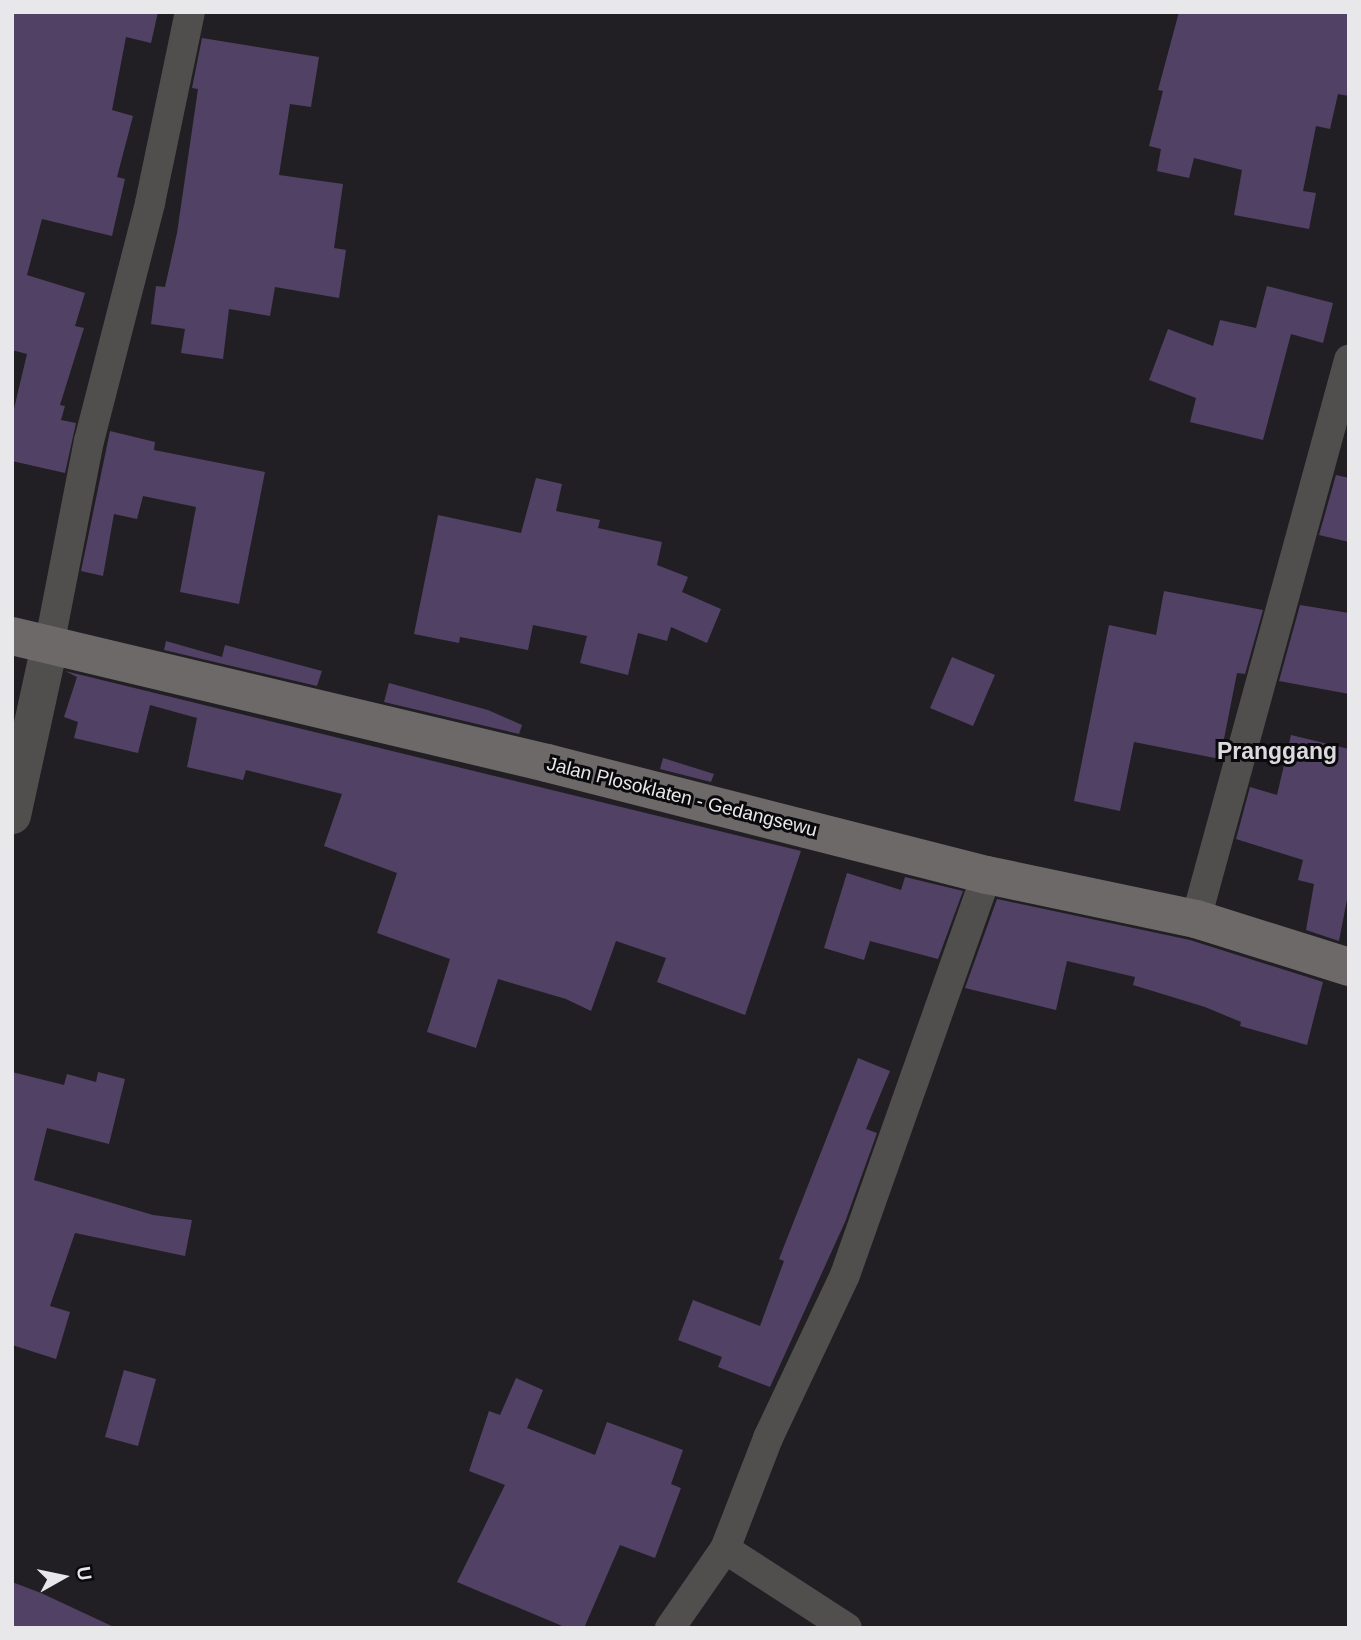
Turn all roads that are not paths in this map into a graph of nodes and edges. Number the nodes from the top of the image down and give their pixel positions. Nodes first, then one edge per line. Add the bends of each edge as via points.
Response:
1 (190, 12) edge
2 (1349, 360) edge
3 (12, 636) edge
4 (49, 646) junction
5 (12, 815) edge
6 (987, 874) junction
7 (1196, 919) junction
8 (1349, 967) edge
9 (725, 1549) junction
10 (670, 1628) edge
11 (847, 1628) edge

1 - 4 street via 150,203 89,441
2 - 7 street
3 - 4 main road, Jalan Plosoklaten - Gedangsewu
4 - 5 street
4 - 6 main road, Jalan Plosoklaten - Gedangsewu via 547,763
6 - 7 main road, Jalan Plosoklaten - Gedangsewu
6 - 9 street via 845,1275 768,1438
7 - 8 main road, Jalan Plosoklaten - Gedangsewu
9 - 10 street
9 - 11 street

